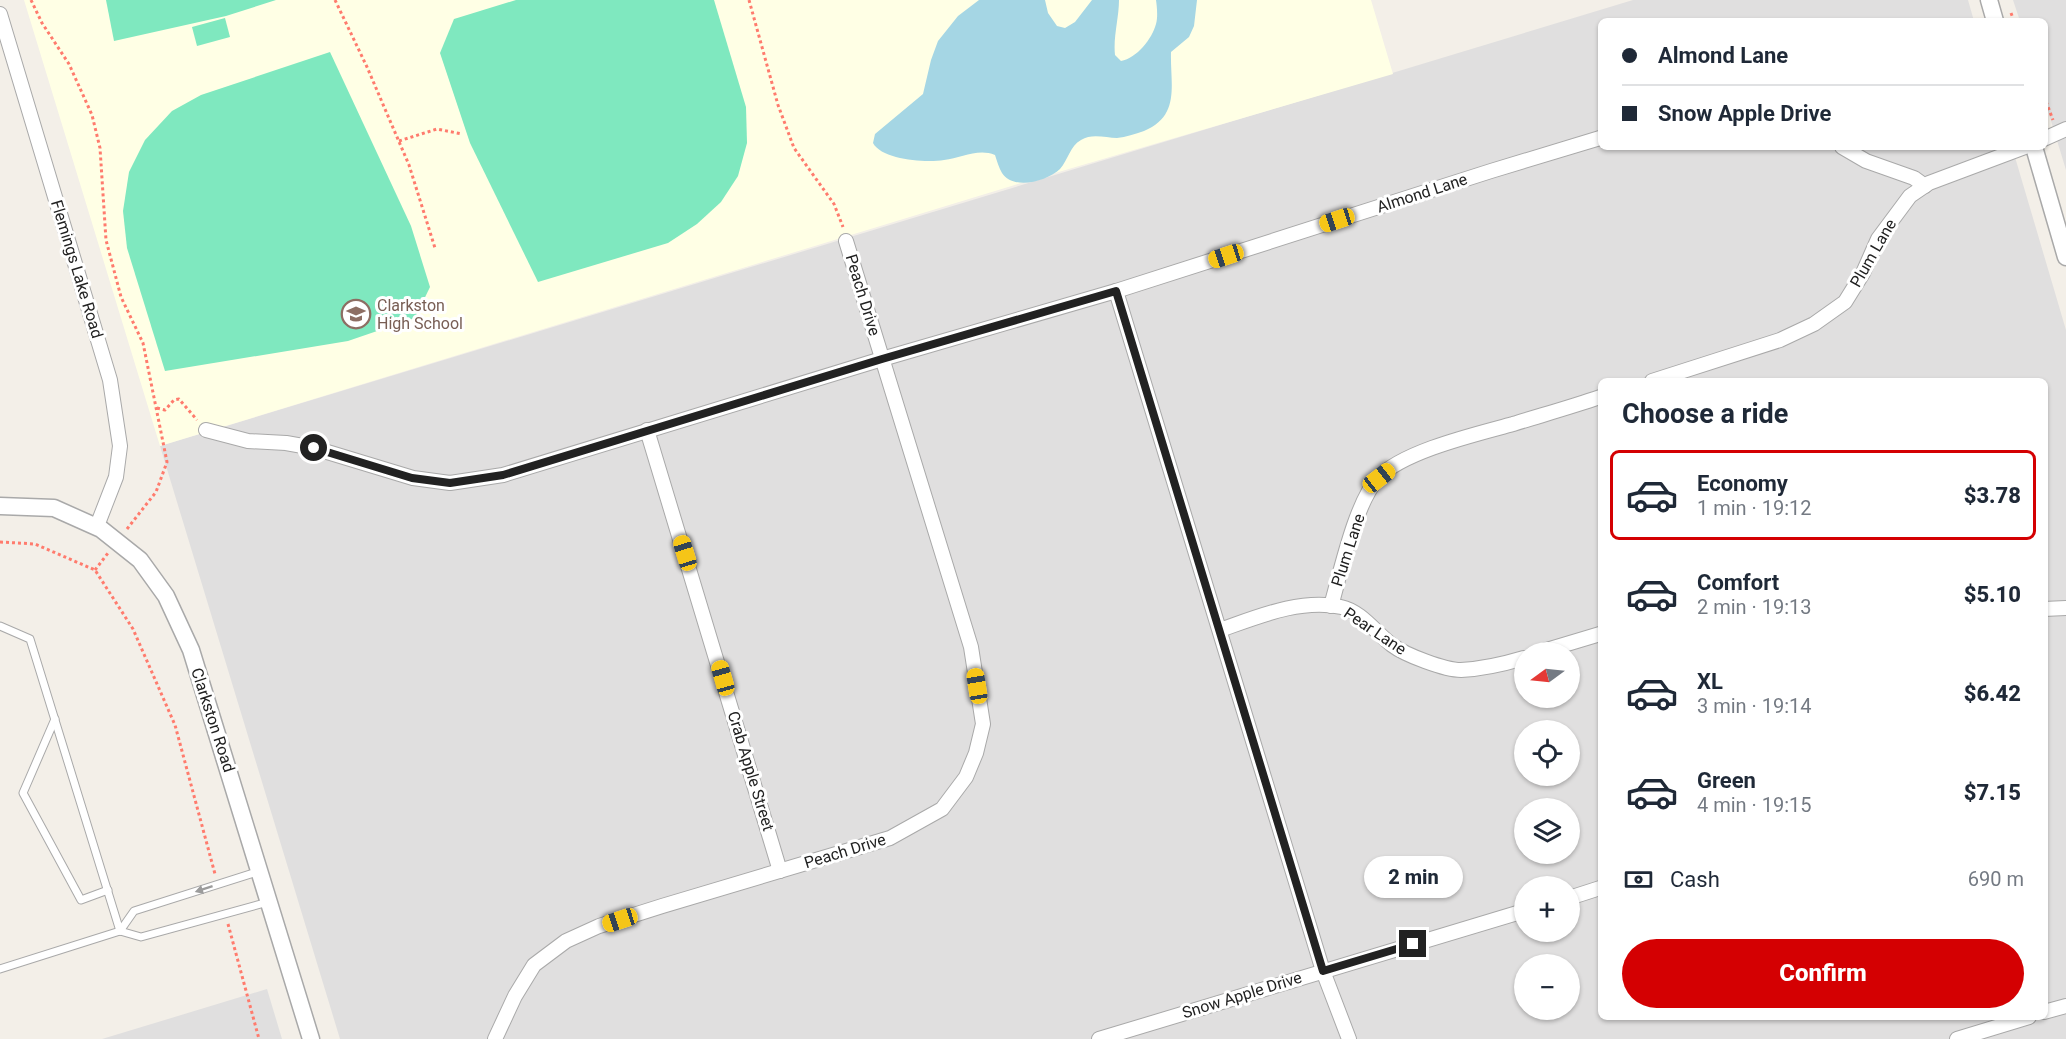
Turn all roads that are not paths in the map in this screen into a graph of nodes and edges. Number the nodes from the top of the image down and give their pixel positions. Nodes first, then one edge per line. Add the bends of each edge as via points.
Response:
1 (1989, 0) edge
2 (0, 14) edge
3 (1994, 18) edge
4 (2066, 129) edge
5 (2048, 137) edge
6 (1598, 139) edge
7 (1847, 150) edge
8 (2017, 150) edge
9 (2035, 150) edge
10 (1925, 186) junction
11 (846, 240) road end
12 (2066, 257) edge
13 (1116, 291) junction
14 (882, 359) junction
15 (1661, 378) edge
16 (1598, 398) edge
17 (206, 430) road end
18 (647, 430) junction
19 (0, 506) edge
20 (97, 526) junction
21 (1331, 606) junction
22 (2066, 608) edge
23 (2048, 611) edge
24 (0, 626) edge
25 (1220, 630) junction
26 (1598, 635) edge
27 (1573, 642) edge
28 (1514, 660) edge
29 (55, 719) junction
30 (260, 871) junction
31 (780, 871) junction
32 (1598, 889) edge
33 (108, 890) junction
34 (1580, 894) edge
35 (269, 902) junction
36 (1514, 914) edge
37 (120, 931) junction
38 (0, 969) edge
39 (1323, 971) junction
40 (2066, 1006) edge
41 (2048, 1011) edge
42 (2019, 1020) edge
43 (310, 1039) edge
44 (495, 1039) edge
45 (1099, 1039) edge
46 (1349, 1039) edge
47 (1957, 1039) edge

1 - 3 street
2 - 20 street, Flemings Lake Road via 111,380 120,447 116,477
4 - 5 street
6 - 13 street, Almond Lane
7 - 10 street
8 - 10 street
9 - 12 street
10 - 15 street, Plum Lane via 1910,196 1891,219 1845,302 1814,324 1780,340
11 - 14 street, Peach Drive
13 - 14 street, Almond Lane
13 - 25 street
14 - 18 street, Almond Lane
14 - 31 street, Peach Drive via 970,647 983,724 966,777 942,809 890,838
16 - 21 street, Plum Lane via 1440,445 1389,470 1365,499
17 - 18 street, Almond Lane via 248,441 314,448 412,478 450,483 503,475
18 - 31 street, Crab Apple Street
19 - 20 street, Clarkston Road via 54,508
20 - 30 street, Clarkston Road via 140,560 166,596 191,650
21 - 25 street, Plum Lane via 1284,609
21 - 28 street, Pear Lane via 1343,607 1392,646 1416,658 1458,670
22 - 23 street
24 - 29 lane via 30,639
25 - 39 street
26 - 27 street
29 - 33 lane
29 - 33 lane via 23,793 81,900
30 - 35 street, Clarkston Road
30 -> 37 lane via 134,911
31 - 44 street, Peach Drive via 599,926 566,941 534,965 514,996
32 - 34 street
33 - 37 lane
35 - 37 lane via 141,937
35 - 43 street, Clarkston Road
36 - 39 street, Snow Apple Drive
37 - 38 lane
39 - 45 street, Snow Apple Drive
39 - 46 street
40 - 41 street
42 - 47 street

